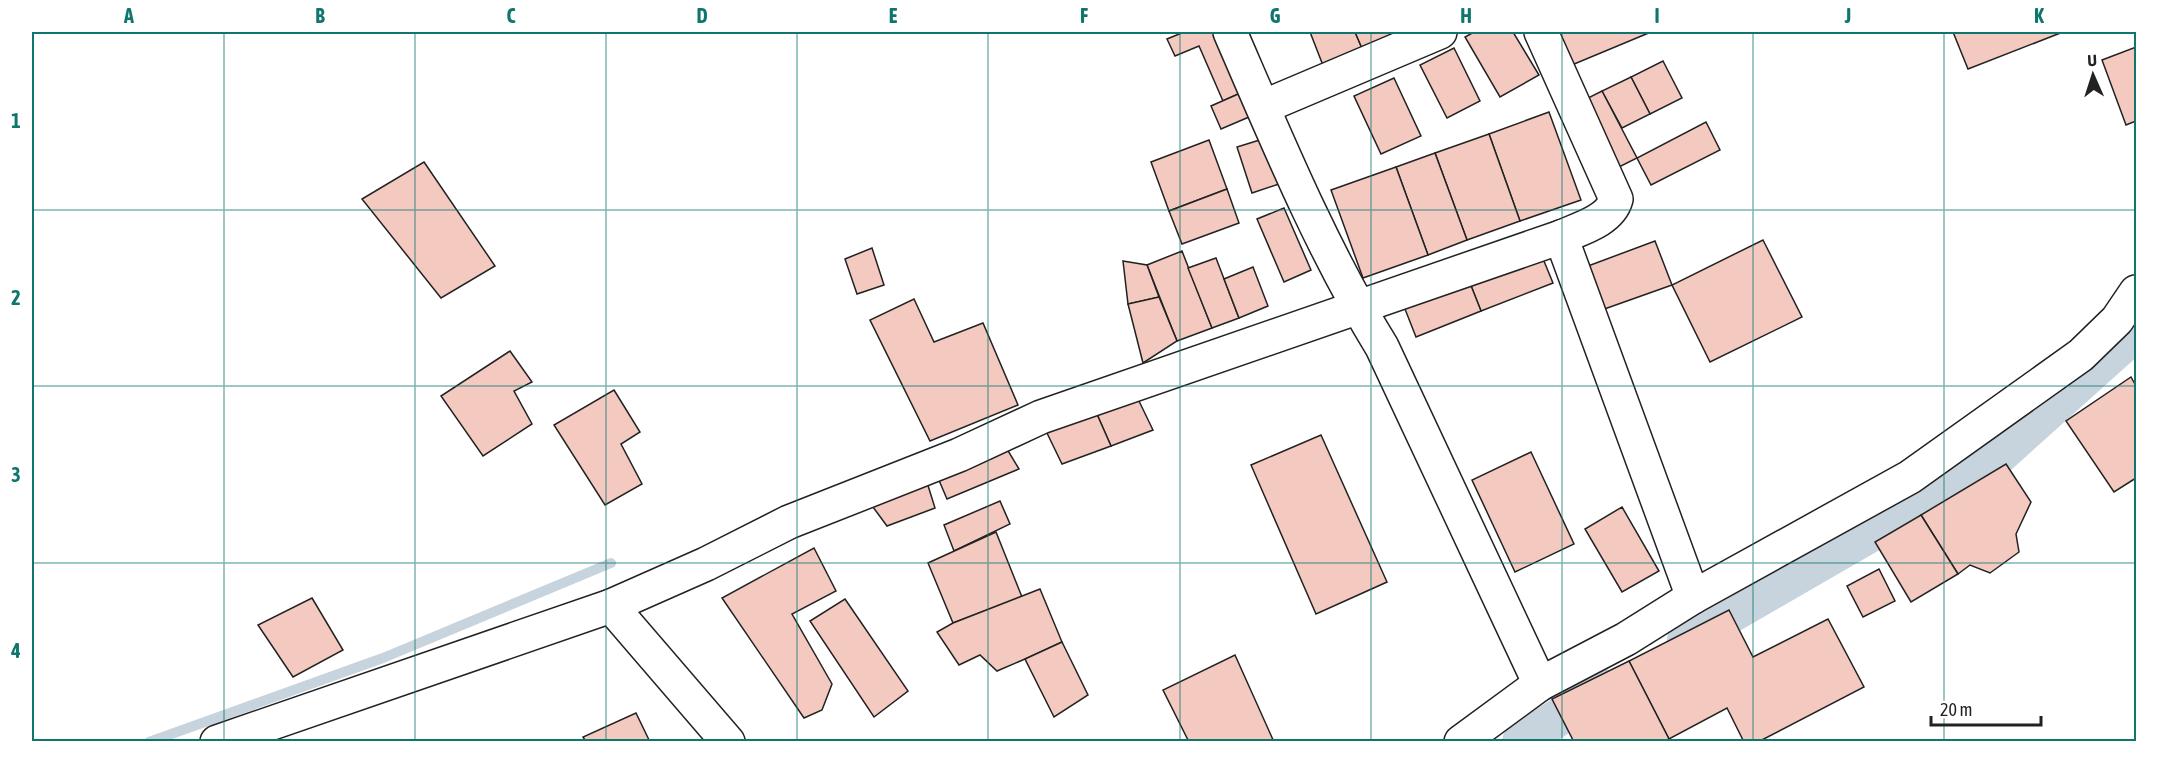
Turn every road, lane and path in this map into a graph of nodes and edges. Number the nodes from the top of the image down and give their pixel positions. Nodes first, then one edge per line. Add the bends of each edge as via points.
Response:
1 (1230, 32) edge
2 (1440, 32) edge
3 (1541, 32) edge
4 (1263, 107) junction
5 (1561, 237) junction
6 (2136, 292) edge
7 (1358, 309) junction
8 (1693, 597) junction
9 (611, 606) junction
10 (1540, 684) junction
11 (217, 741) edge
12 (728, 741) edge
13 (1461, 741) edge

1 - 4 street
2 - 4 street
3 - 5 street via 1616,200 1613,209 1602,218
4 - 7 street
5 - 7 street
5 - 8 street
6 - 8 street via 2117,320 2081,355 1910,477
7 - 9 street via 1041,417 959,455 789,522
7 - 10 street via 1382,347
8 - 10 street via 1626,639
9 - 11 street
9 - 12 street
10 - 13 street

